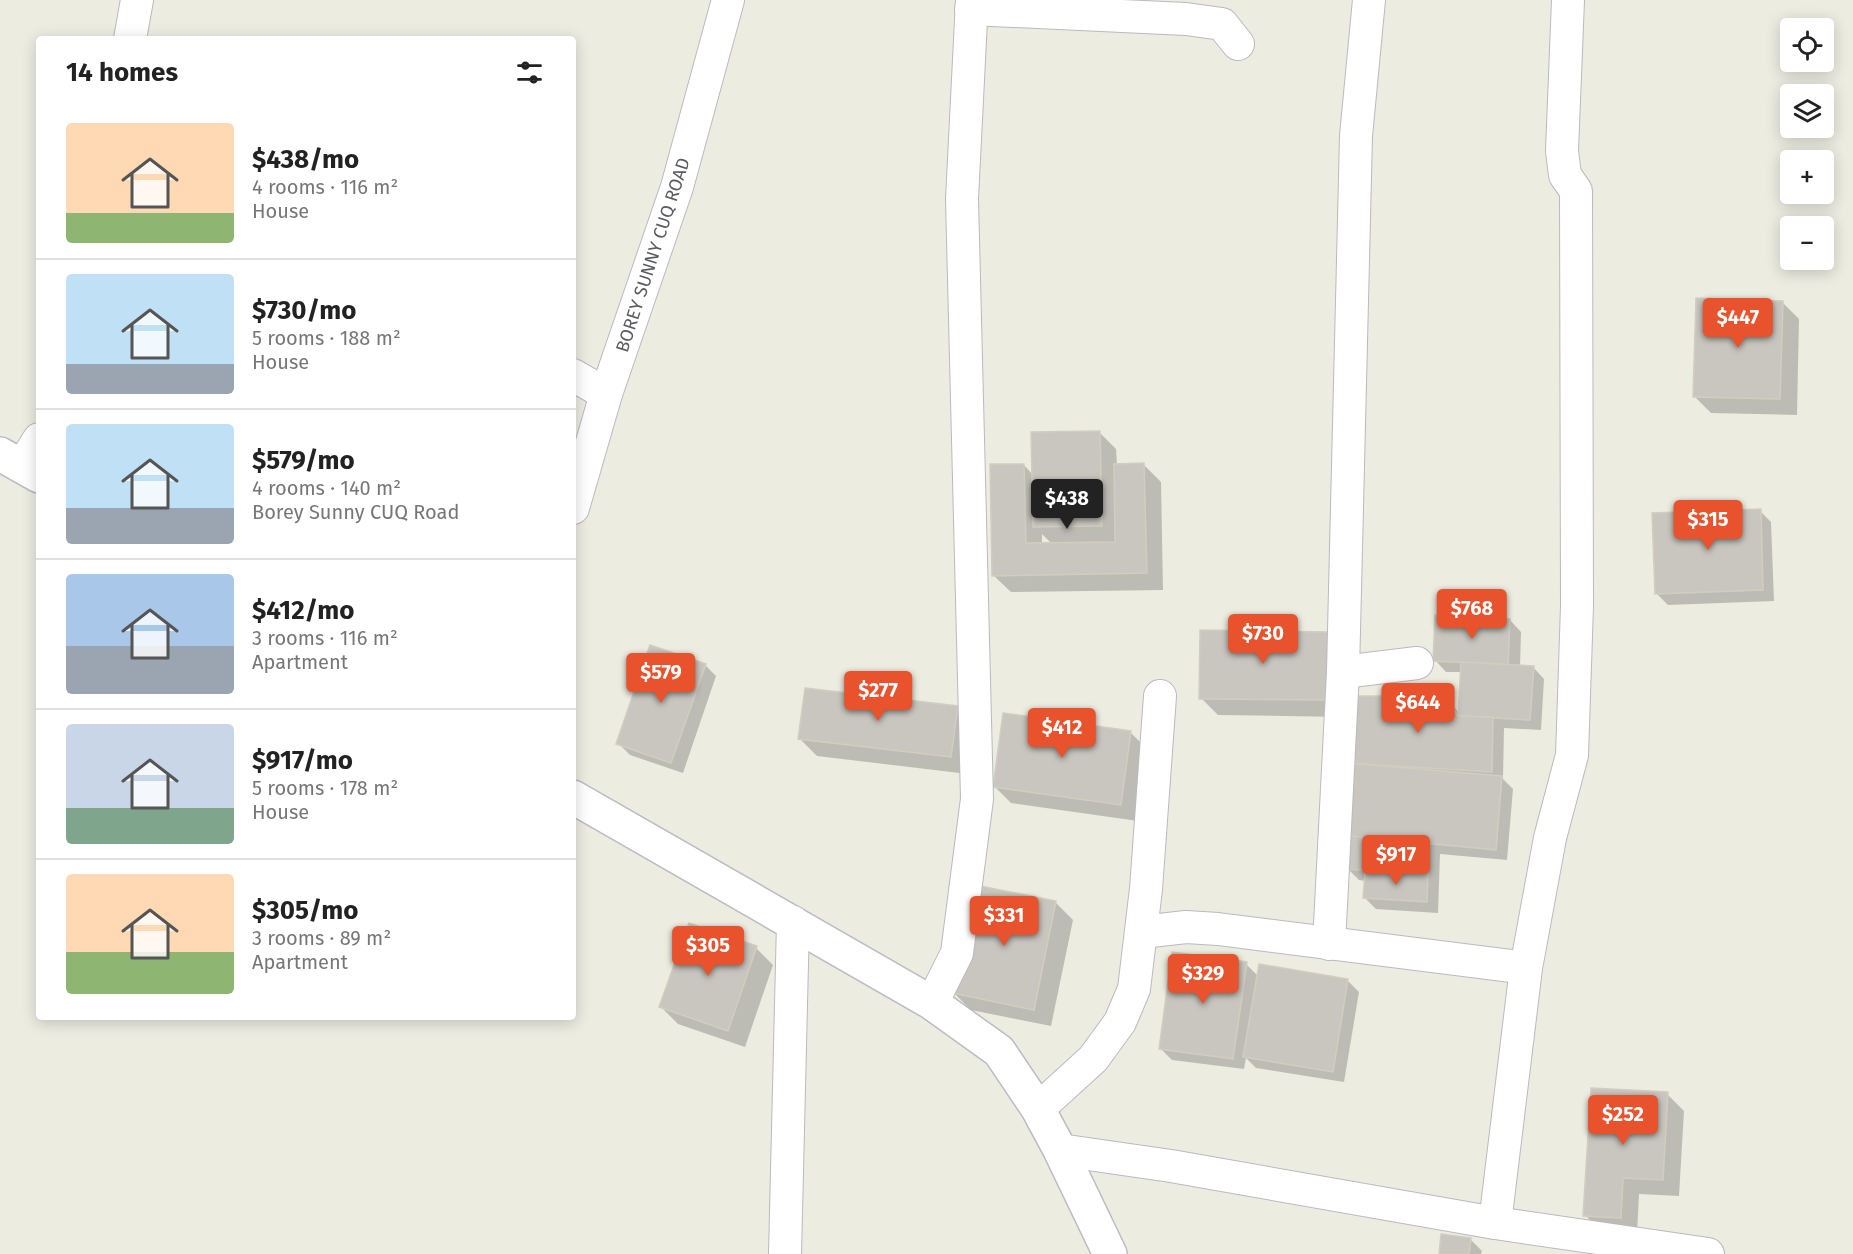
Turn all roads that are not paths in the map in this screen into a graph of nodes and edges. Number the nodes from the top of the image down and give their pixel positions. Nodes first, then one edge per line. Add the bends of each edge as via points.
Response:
1 (137, 0) edge
2 (728, 0) edge
3 (1369, 0) edge
4 (1568, 0) edge
5 (971, 4) edge
6 (131, 36) edge
7 (1238, 44) dead end
8 (576, 377) edge
9 (606, 394) junction
10 (576, 498) edge
11 (1417, 663) dead end
12 (1343, 672) junction
13 (1160, 696) dead end
14 (576, 799) edge
15 (793, 922) junction
16 (1142, 932) junction
17 (1329, 944) junction
18 (1526, 968) junction
19 (932, 1003) junction
20 (1038, 1109) junction
21 (1060, 1150) junction
22 (1495, 1223) junction
23 (785, 1254) edge
24 (1110, 1254) edge
25 (1708, 1254) edge

1 - 6 street
2 - 9 street, BOREY SUNNY CUQ ROAD via 678,187
3 - 12 street via 1356,136
4 - 18 street via 1562,151 1565,175 1576,191 1577,606 1572,755 1550,838
5 - 7 street via 1222,24
5 - 19 street via 962,199 977,799 957,953
8 - 9 street
9 - 10 street, BOREY SUNNY CUQ ROAD
11 - 12 street
12 - 17 street
13 - 16 street
14 - 15 street
15 - 19 street
15 - 23 street
16 - 17 street via 1186,927 1218,929
16 - 20 street via 1134,989 1120,1022 1093,1059
17 - 18 street
18 - 22 street
19 - 20 street via 999,1051
20 - 21 street
21 - 22 street
21 - 24 street
22 - 25 street

